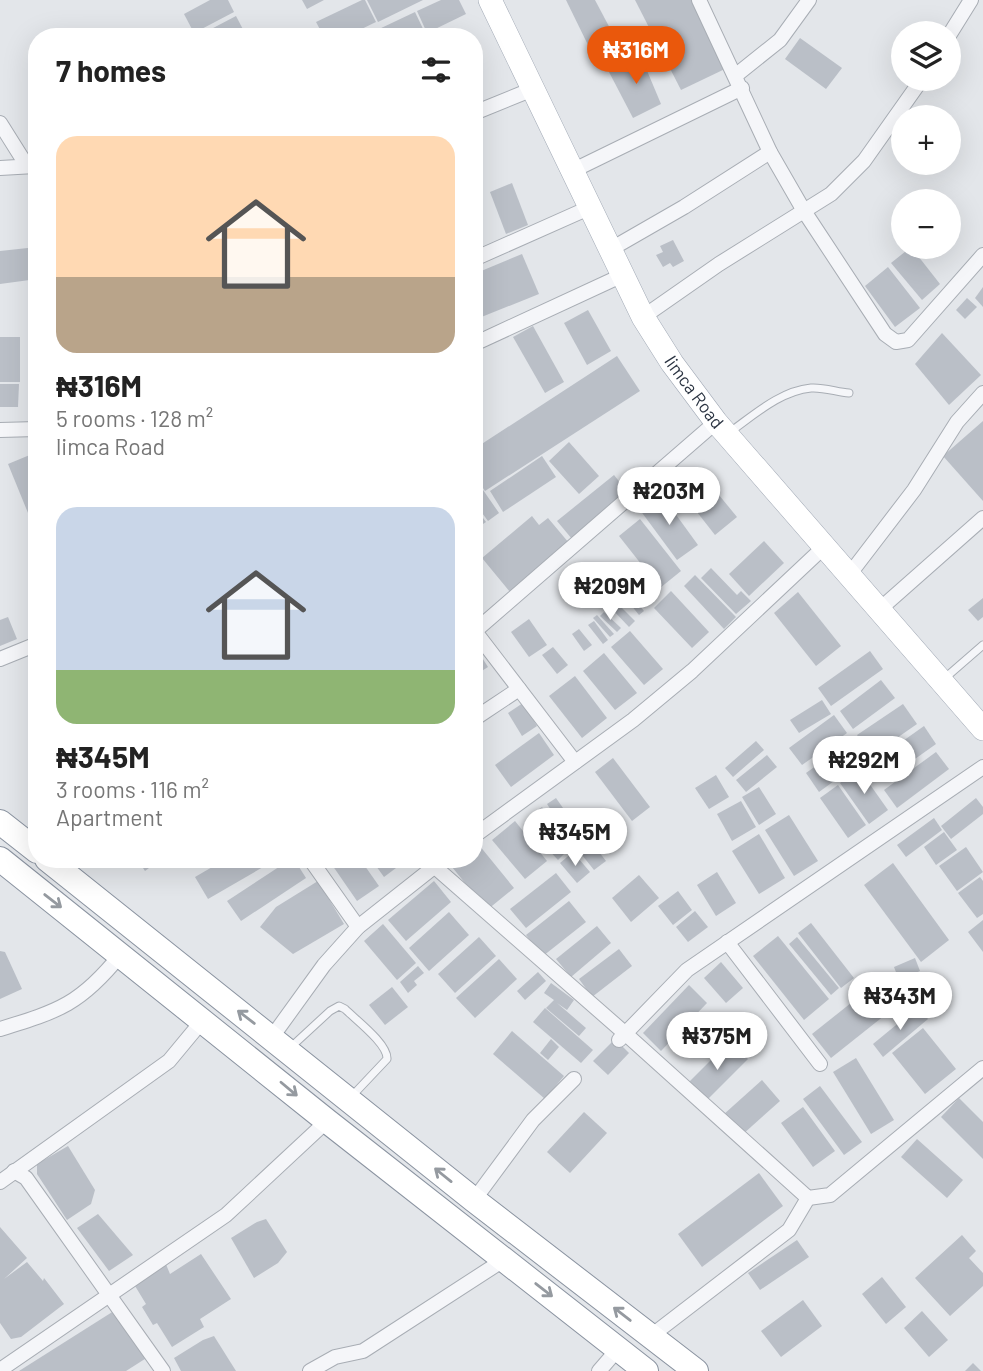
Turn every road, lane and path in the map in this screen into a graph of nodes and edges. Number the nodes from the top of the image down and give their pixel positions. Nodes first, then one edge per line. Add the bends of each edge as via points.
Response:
1 (490, 0) edge
2 (699, 0) edge
3 (809, 0) edge
4 (971, 0) edge
5 (958, 21) edge
6 (738, 82) junction
7 (533, 89) junction
8 (913, 91) edge
9 (483, 109) edge
10 (0, 123) edge
11 (770, 152) junction
12 (28, 161) edge
13 (28, 166) edge
14 (0, 168) edge
15 (572, 171) junction
16 (591, 207) junction
17 (804, 211) junction
18 (611, 249) junction
19 (483, 255) edge
20 (983, 255) edge
21 (623, 275) junction
22 (643, 317) junction
23 (483, 340) edge
24 (849, 393) dead end
25 (983, 393) edge
26 (721, 428) junction
27 (28, 429) edge
28 (0, 430) edge
29 (983, 518) edge
30 (824, 547) junction
31 (849, 575) junction
32 (880, 609) junction
33 (483, 624) edge
34 (483, 643) edge
35 (983, 645) edge
36 (28, 648) edge
37 (0, 659) edge
38 (942, 681) junction
39 (519, 689) junction
40 (483, 713) edge
41 (983, 729) edge
42 (575, 762) junction
43 (983, 767) edge
44 (0, 822) edge
45 (483, 829) edge
46 (28, 845) edge
47 (0, 859) edge
48 (58, 868) edge
49 (316, 868) edge
50 (434, 868) edge
51 (445, 868) edge
52 (358, 927) junction
53 (727, 942) junction
54 (121, 954) junction
55 (203, 1020) junction
56 (0, 1029) edge
57 (622, 1037) junction
58 (280, 1043) junction
59 (820, 1064) dead end
60 (983, 1068) edge
61 (574, 1079) dead end
62 (349, 1099) junction
63 (327, 1121) junction
64 (14, 1171) junction
65 (0, 1182) edge
66 (808, 1198) junction
67 (474, 1200) junction
68 (505, 1259) junction
69 (109, 1297) junction
70 (651, 1336) junction
71 (618, 1349) junction
72 (0, 1370) edge
73 (163, 1371) edge
74 (310, 1371) edge
75 (599, 1371) edge
76 (646, 1371) edge
77 (696, 1371) edge

1 - 7 main road, limca Road
2 - 6 street
3 - 6 street via 780,40
4 - 5 street
6 - 11 street
6 - 15 street
7 - 9 street
7 - 15 main road, limca Road
8 - 17 street via 863,161 831,194
10 - 12 street
11 - 17 street
11 - 18 street
13 - 14 street
15 - 16 main road, limca Road
16 - 18 main road, limca Road
16 - 19 street
17 - 20 street via 885,334 896,342 908,340
17 - 22 street
18 - 21 main road, limca Road
21 - 22 main road, limca Road
21 - 23 street
22 - 26 main road, limca Road
24 - 26 lane via 812,388 797,392
25 - 31 street via 957,422 914,490
26 - 30 main road, limca Road
26 - 33 street
27 - 28 street
29 - 32 street
30 - 31 main road, limca Road
30 - 42 street via 692,671
31 - 32 main road, limca Road
32 - 38 main road, limca Road
34 - 39 street
35 - 38 lane
36 - 37 street
38 - 41 main road, limca Road
39 - 40 street
39 - 42 street
42 - 45 street
43 - 53 street
44 - 46 highway
47 -> 54 highway
58 -> 48 highway
49 - 52 street
50 - 52 street
51 - 57 street
52 - 58 street via 324,965
53 - 57 street via 687,970
53 - 59 street
54 - 55 highway
54 - 56 street via 94,986 58,1011
55 -> 63 highway
55 - 64 street via 169,1061
57 - 66 street
58 - 62 highway
58 - 62 lane via 339,1006 345,1009 387,1053 387,1059
60 - 66 street via 831,1195
61 - 67 street via 533,1121
67 -> 62 highway
63 - 68 highway
63 - 69 street via 226,1215
64 - 65 street
64 - 69 street via 26,1178
66 - 70 street via 789,1230
70 -> 67 highway
68 -> 71 highway
68 - 74 street via 363,1351 335,1357
69 - 72 street
69 - 73 street
70 - 77 highway
71 - 75 street
71 - 76 highway

